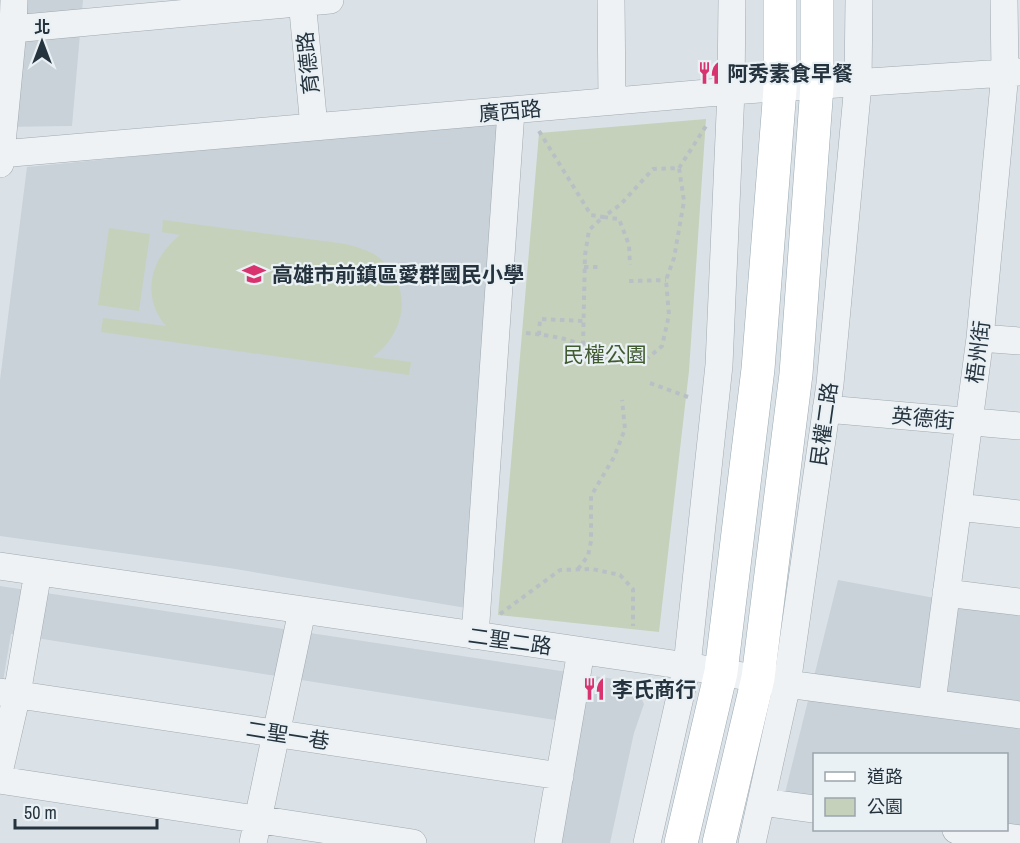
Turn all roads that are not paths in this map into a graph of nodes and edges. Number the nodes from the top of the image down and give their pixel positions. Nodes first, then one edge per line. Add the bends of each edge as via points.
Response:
1 (14, 0) edge
2 (330, 0) edge
3 (611, 0) edge
4 (732, 0) edge
5 (780, 0) edge
6 (817, 0) edge
7 (859, 0) edge
8 (1004, 0) edge
9 (302, 1) edge
10 (13, 29) junction
11 (1012, 73) edge
12 (858, 84) junction
13 (817, 86) junction
14 (780, 89) junction
15 (731, 91) junction
16 (612, 101) junction
17 (511, 111) junction
18 (314, 127) junction
19 (1, 157) edge
20 (981, 338) junction
21 (1020, 341) edge
22 (826, 409) junction
23 (969, 422) junction
24 (1020, 426) edge
25 (958, 507) junction
26 (1020, 514) edge
27 (0, 566) edge
28 (38, 572) junction
29 (946, 593) junction
30 (1020, 602) edge
31 (302, 611) junction
32 (475, 636) junction
33 (581, 651) junction
34 (687, 666) junction
35 (722, 672) junction
36 (773, 681) junction
37 (8, 693) edge
38 (932, 702) junction
39 (1020, 715) edge
40 (277, 733) junction
41 (0, 768) edge
42 (560, 776) junction
43 (0, 780) edge
44 (761, 802) junction
45 (813, 809) edge
46 (255, 831) edge
47 (963, 831) edge
48 (1020, 839) edge
49 (412, 843) edge
50 (548, 843) edge
51 (647, 843) edge
52 (681, 843) edge
53 (719, 843) edge
54 (752, 843) edge

1 - 10 street
2 - 9 street
3 - 16 street
4 - 15 street
5 - 14 main road
6 - 13 main road, 民權二路
7 - 12 street, 民權二路
8 - 11 street, 梧州街
9 - 10 street
9 - 18 street, 育德路
10 - 19 street
11 - 12 street, 廣西路
11 - 20 street, 梧州街
12 - 13 street, 廣西路
12 - 22 street, 民權二路
13 - 14 street, 廣西路
13 - 36 main road, 民權二路
14 - 15 street, 廣西路
14 - 35 main road via 758,369
15 - 16 street, 廣西路
15 - 34 street via 719,365
16 - 17 street, 廣西路
17 - 18 street, 廣西路
17 - 32 street
18 - 19 street, 廣西路
20 - 21 street
20 - 23 street, 梧州街
22 - 23 street, 英德街
22 - 36 street, 民權二路
23 - 24 street, 英德街
23 - 25 street, 梧州街
25 - 26 street
25 - 29 street, 梧州街
27 - 28 street, 二聖二路
28 - 31 street, 二聖二路
28 - 37 street
29 - 30 street
29 - 38 street, 梧州街
31 - 32 street, 二聖二路
31 - 40 street
32 - 33 street, 二聖二路
33 - 34 street, 二聖二路
33 - 42 street
34 - 35 street, 二聖二路
34 - 51 street
35 - 36 street, 二聖二路
35 - 52 main road
36 - 38 street, 二聖二路
36 - 44 street, 民權二路
36 - 53 main road, 民權二路
37 - 40 street, 二聖一巷
37 - 41 street
38 - 39 street, 二聖二路
40 - 42 street, 二聖一巷
40 - 46 street
42 - 50 street
43 - 46 street
44 - 45 street
44 - 54 street, 民權二路
46 - 49 street
47 - 48 street

